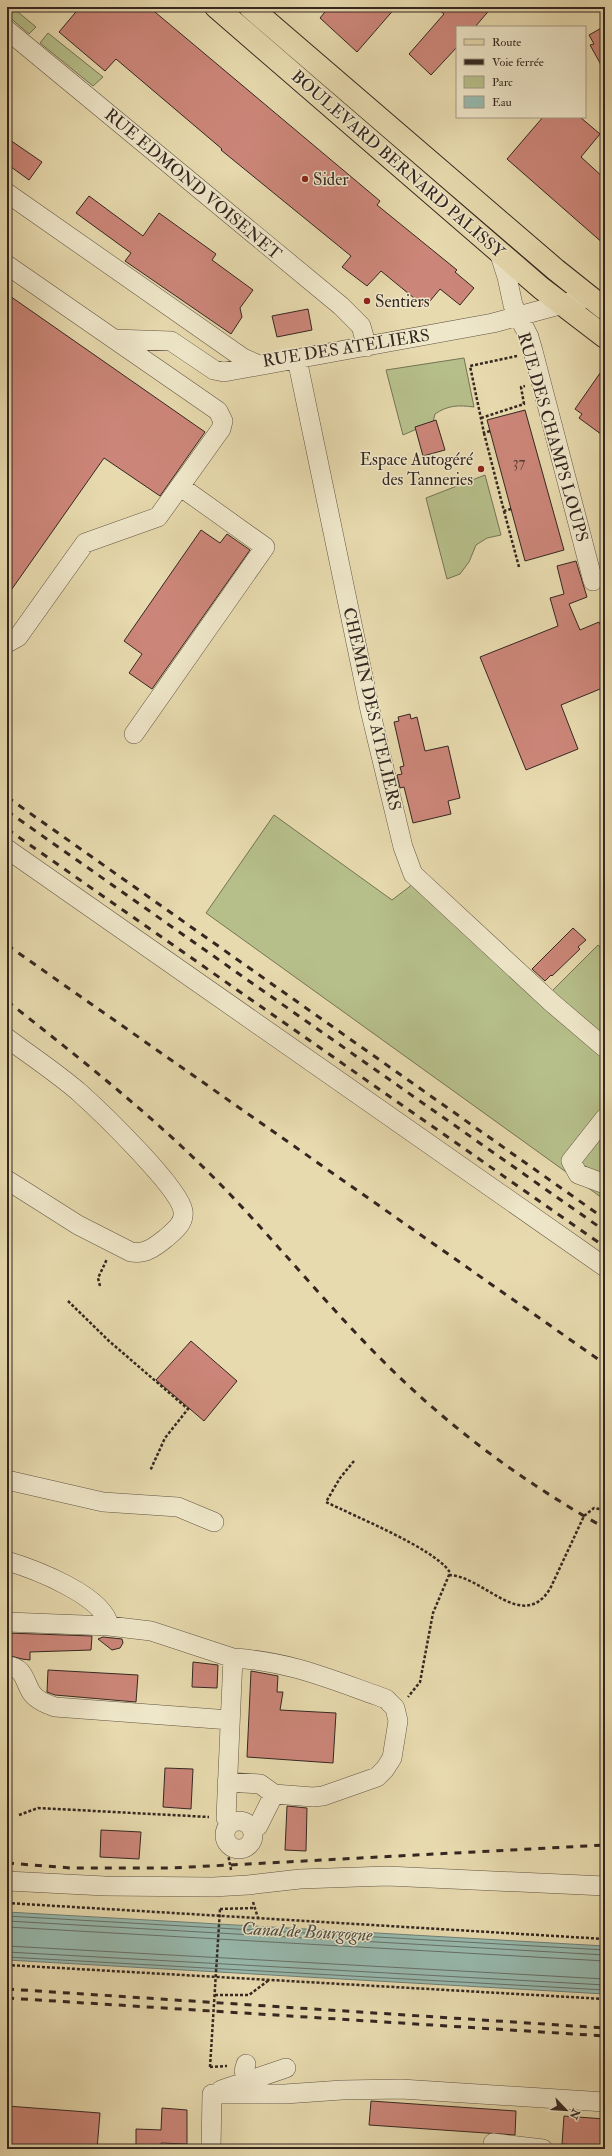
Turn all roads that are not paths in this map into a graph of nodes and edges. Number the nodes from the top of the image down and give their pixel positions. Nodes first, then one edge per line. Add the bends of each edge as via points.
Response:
1 (216, 7) edge
2 (250, 7) edge
3 (7, 30) edge
4 (7, 193) edge
5 (499, 252) junction
6 (7, 265) edge
7 (597, 303) edge
8 (562, 305) junction
9 (518, 317) junction
10 (597, 328) edge
11 (114, 339) junction
12 (367, 347) junction
13 (296, 358) junction
14 (260, 365) junction
15 (181, 487) junction
16 (593, 581) dead end
17 (7, 643) edge
18 (134, 734) dead end
19 (7, 849) edge
20 (7, 1038) edge
21 (605, 1048) edge
22 (604, 1123) edge
23 (7, 1180) edge
24 (605, 1184) edge
25 (605, 1267) edge
26 (7, 1480) edge
27 (214, 1522) dead end
28 (7, 1561) edge
29 (7, 1622) edge
30 (109, 1626) junction
31 (233, 1658) junction
32 (7, 1666) edge
33 (230, 1720) junction
34 (227, 1782) junction
35 (274, 1794) junction
36 (7, 1881) edge
37 (605, 1886) edge
38 (286, 2068) dead end
39 (239, 2072) dead end
40 (212, 2094) junction
41 (605, 2102) edge
42 (494, 2143) dead end
43 (211, 2149) edge
44 (543, 2149) edge

1 - 5 main road, BOULEVARD BERNARD PALISSY
2 - 7 main road, BOULEVARD BERNARD PALISSY
3 - 12 street, RUE EDMOND VOISENET via 341,306 361,326
4 - 14 street, RUE DES ATELIERS via 243,358
5 - 8 main road, BOULEVARD BERNARD PALISSY
5 - 9 street, RUE DES CHAMPS LOUPS
6 - 11 street
7 - 8 street, RUE DES ATELIERS
8 - 9 street, RUE DES ATELIERS
8 - 10 main road, BOULEVARD BERNARD PALISSY
9 - 12 street, RUE DES ATELIERS
9 - 16 street, RUE DES CHAMPS LOUPS via 533,351
11 - 14 street via 171,341 219,372
11 - 15 street via 218,411 222,418 221,429
12 - 13 street, RUE DES ATELIERS
13 - 14 street, RUE DES ATELIERS
13 - 21 street, CHEMIN DES ATELIERS via 370,710 403,847 413,874 551,1002
15 - 17 street via 158,517 85,543 18,637
15 - 18 street via 265,547
19 - 25 street
20 - 23 street via 79,1092 114,1126 174,1192 183,1209 183,1219 179,1226 155,1246 141,1253 131,1252 78,1225
22 - 24 street via 571,1161 578,1174
26 - 27 street via 103,1502 171,1505
28 - 30 street via 82,1593 106,1614
29 - 30 street
30 - 31 street via 170,1636
31 - 33 street
31 - 35 street via 286,1664 378,1696 395,1708 398,1721 394,1752 389,1764 377,1777 314,1798
32 - 33 street via 23,1673 32,1693 43,1703 55,1707
33 - 34 street
34 - 35 street via 260,1784
34 - 35 street via 228,1821 241,1821 252,1830 258,1826
36 - 37 street via 105,1886 213,1887 300,1879 387,1876
38 - 40 street
39 - 40 street
40 - 41 street via 401,2089
40 - 43 street
42 - 44 street

